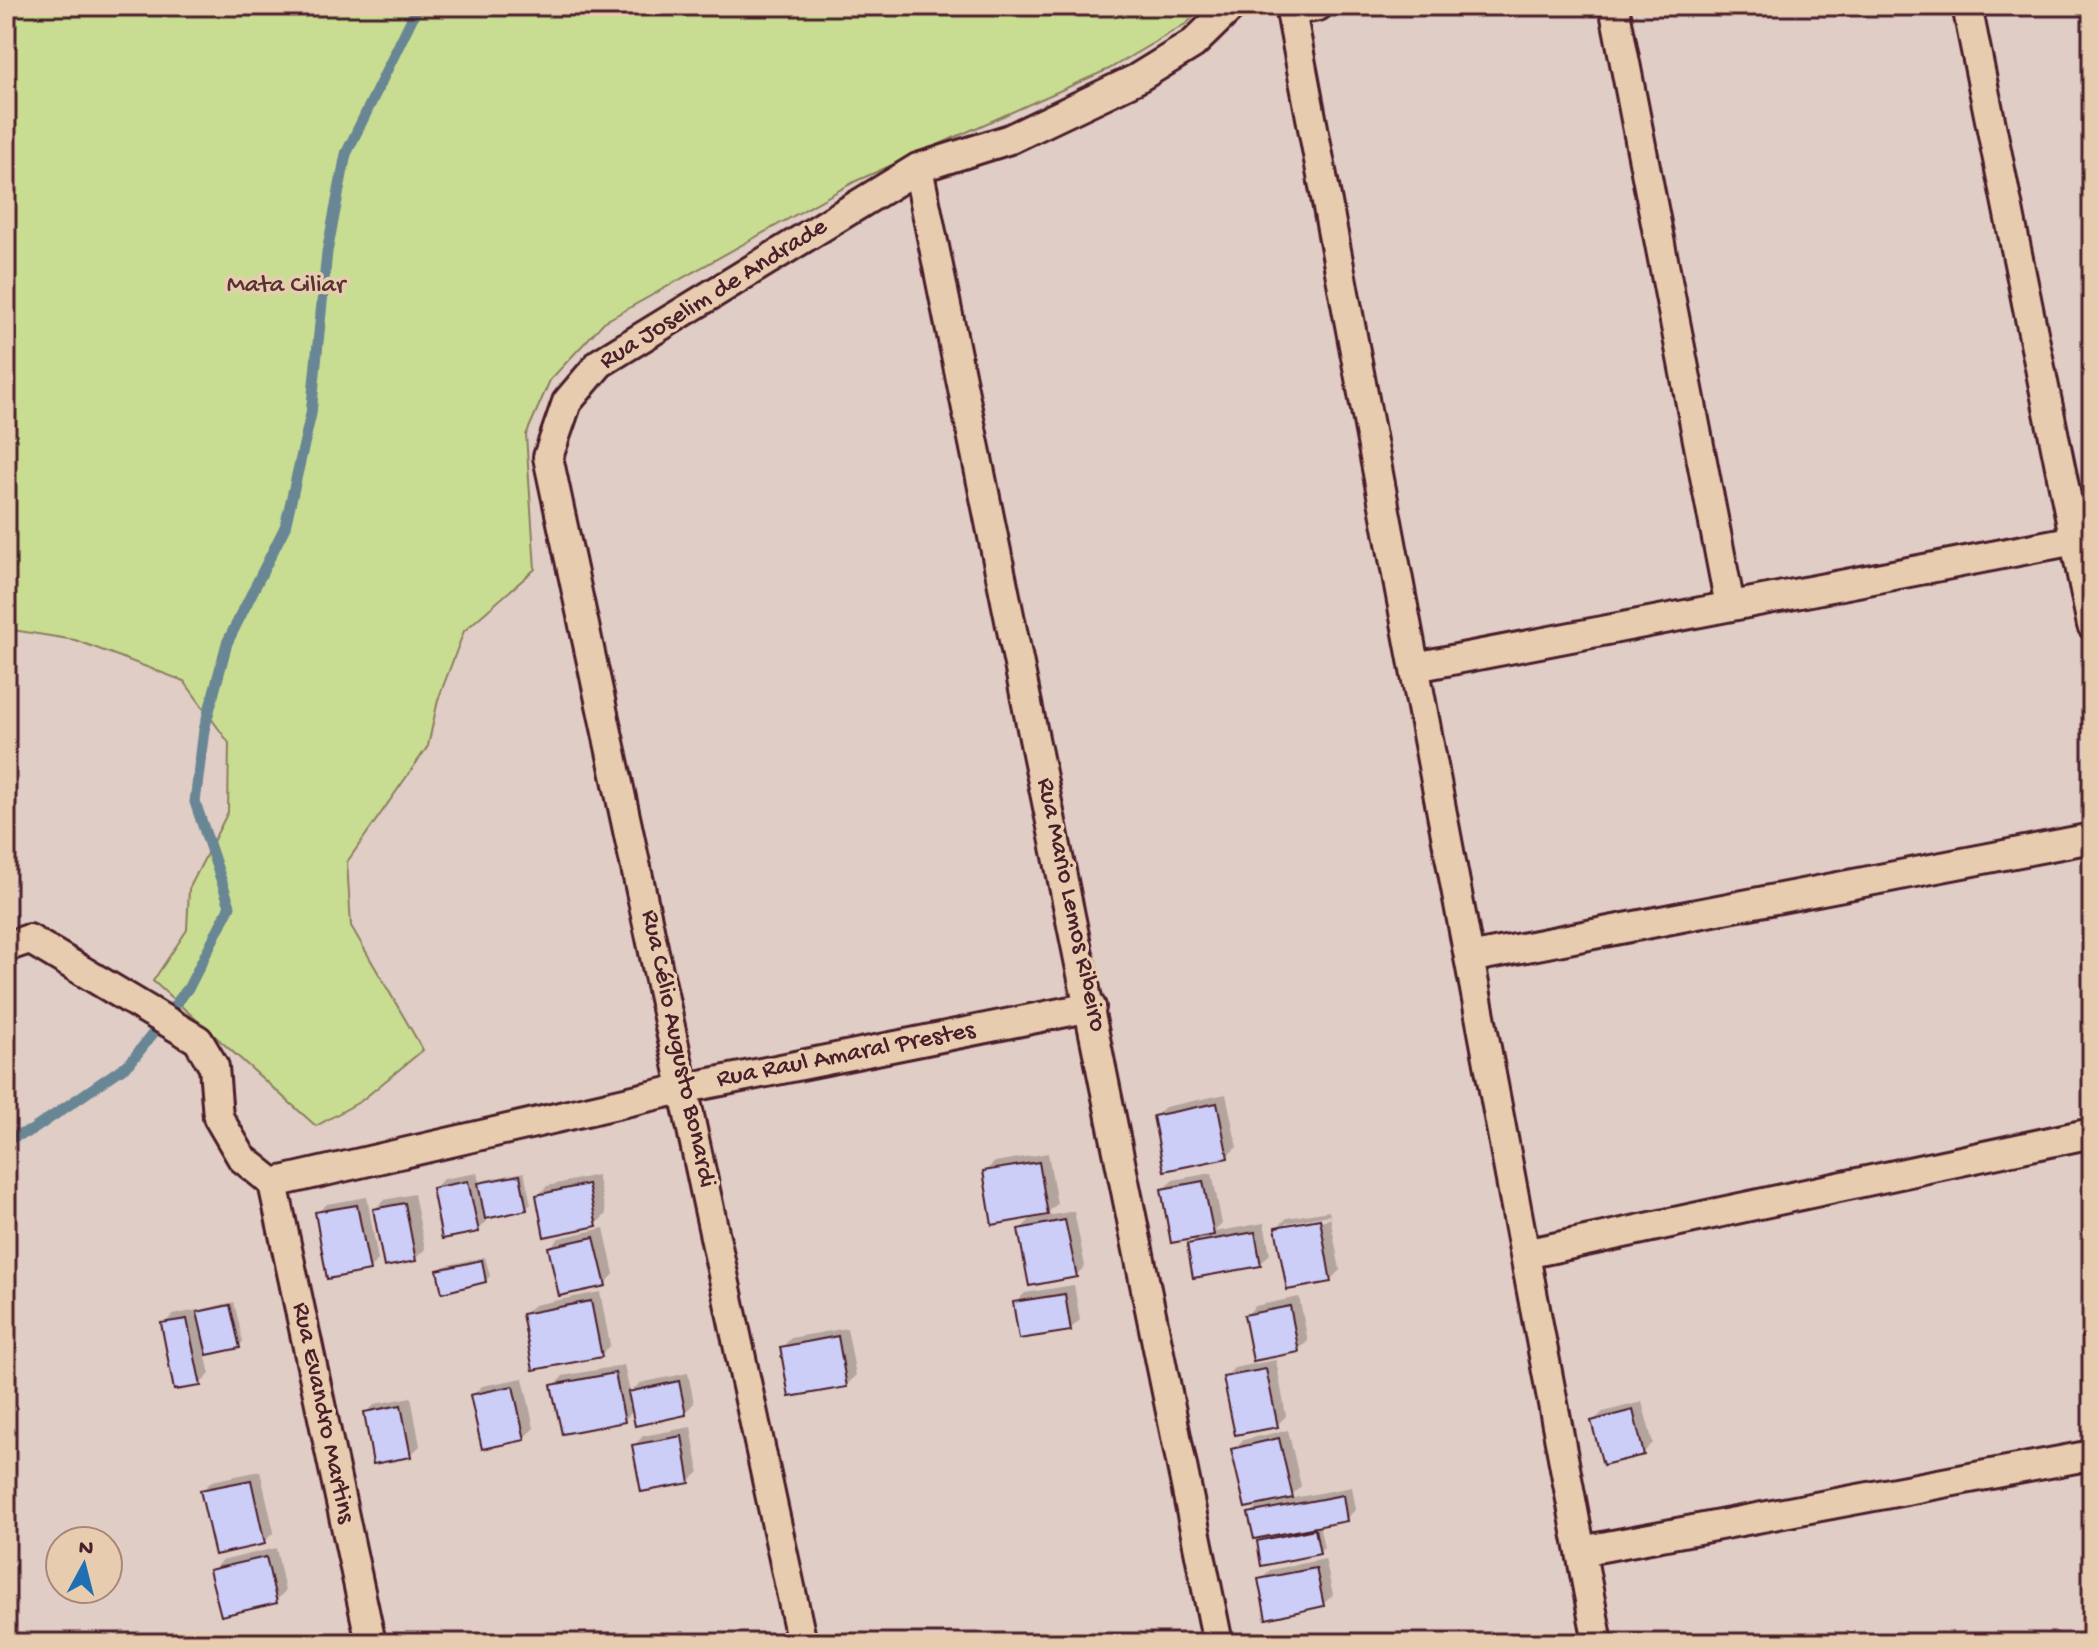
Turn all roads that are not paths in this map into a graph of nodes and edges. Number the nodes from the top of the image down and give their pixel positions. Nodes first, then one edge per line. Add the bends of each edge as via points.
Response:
1 (1232, 6) edge
2 (1318, 6) edge
3 (1614, 6) edge
4 (1967, 6) edge
5 (918, 168) junction
6 (548, 457) joint
7 (2075, 540) junction
8 (1730, 606) junction
9 (2092, 625) edge
10 (1415, 667) junction
11 (2092, 838) edge
12 (6, 947) edge
13 (1469, 958) junction
14 (1091, 1007) junction
15 (686, 1088) junction
16 (2092, 1133) edge
17 (273, 1183) junction
18 (1525, 1254) junction
19 (2092, 1455) edge
20 (1581, 1551) junction
21 (371, 1643) edge
22 (802, 1643) edge
23 (1218, 1643) edge
24 (1598, 1643) edge

1 - 5 street, Rua Joselim de Andrade via 1193,44 1136,79 1010,139
2 - 10 street via 1291,11
3 - 8 street
4 - 7 street
5 - 6 street, Rua Joselim de Andrade via 600,363 567,402
5 - 14 street, Rua Mario Lemos Ribeiro
6 - 15 street, Rua Célio Augusto Bonardi
7 - 8 street
7 - 9 street
8 - 10 street
10 - 13 street
11 - 13 street
12 - 17 street via 29,939 198,1040 214,1067 218,1117 242,1158
13 - 18 street
14 - 15 street, Rua Raul Amaral Prestes
14 - 23 street, Rua Mario Lemos Ribeiro
15 - 17 street, Rua Raul Amaral Prestes
15 - 22 street, Rua Célio Augusto Bonardi
16 - 18 street
17 - 21 street, Rua Evandro Martins
18 - 20 street
19 - 20 street
20 - 24 street

